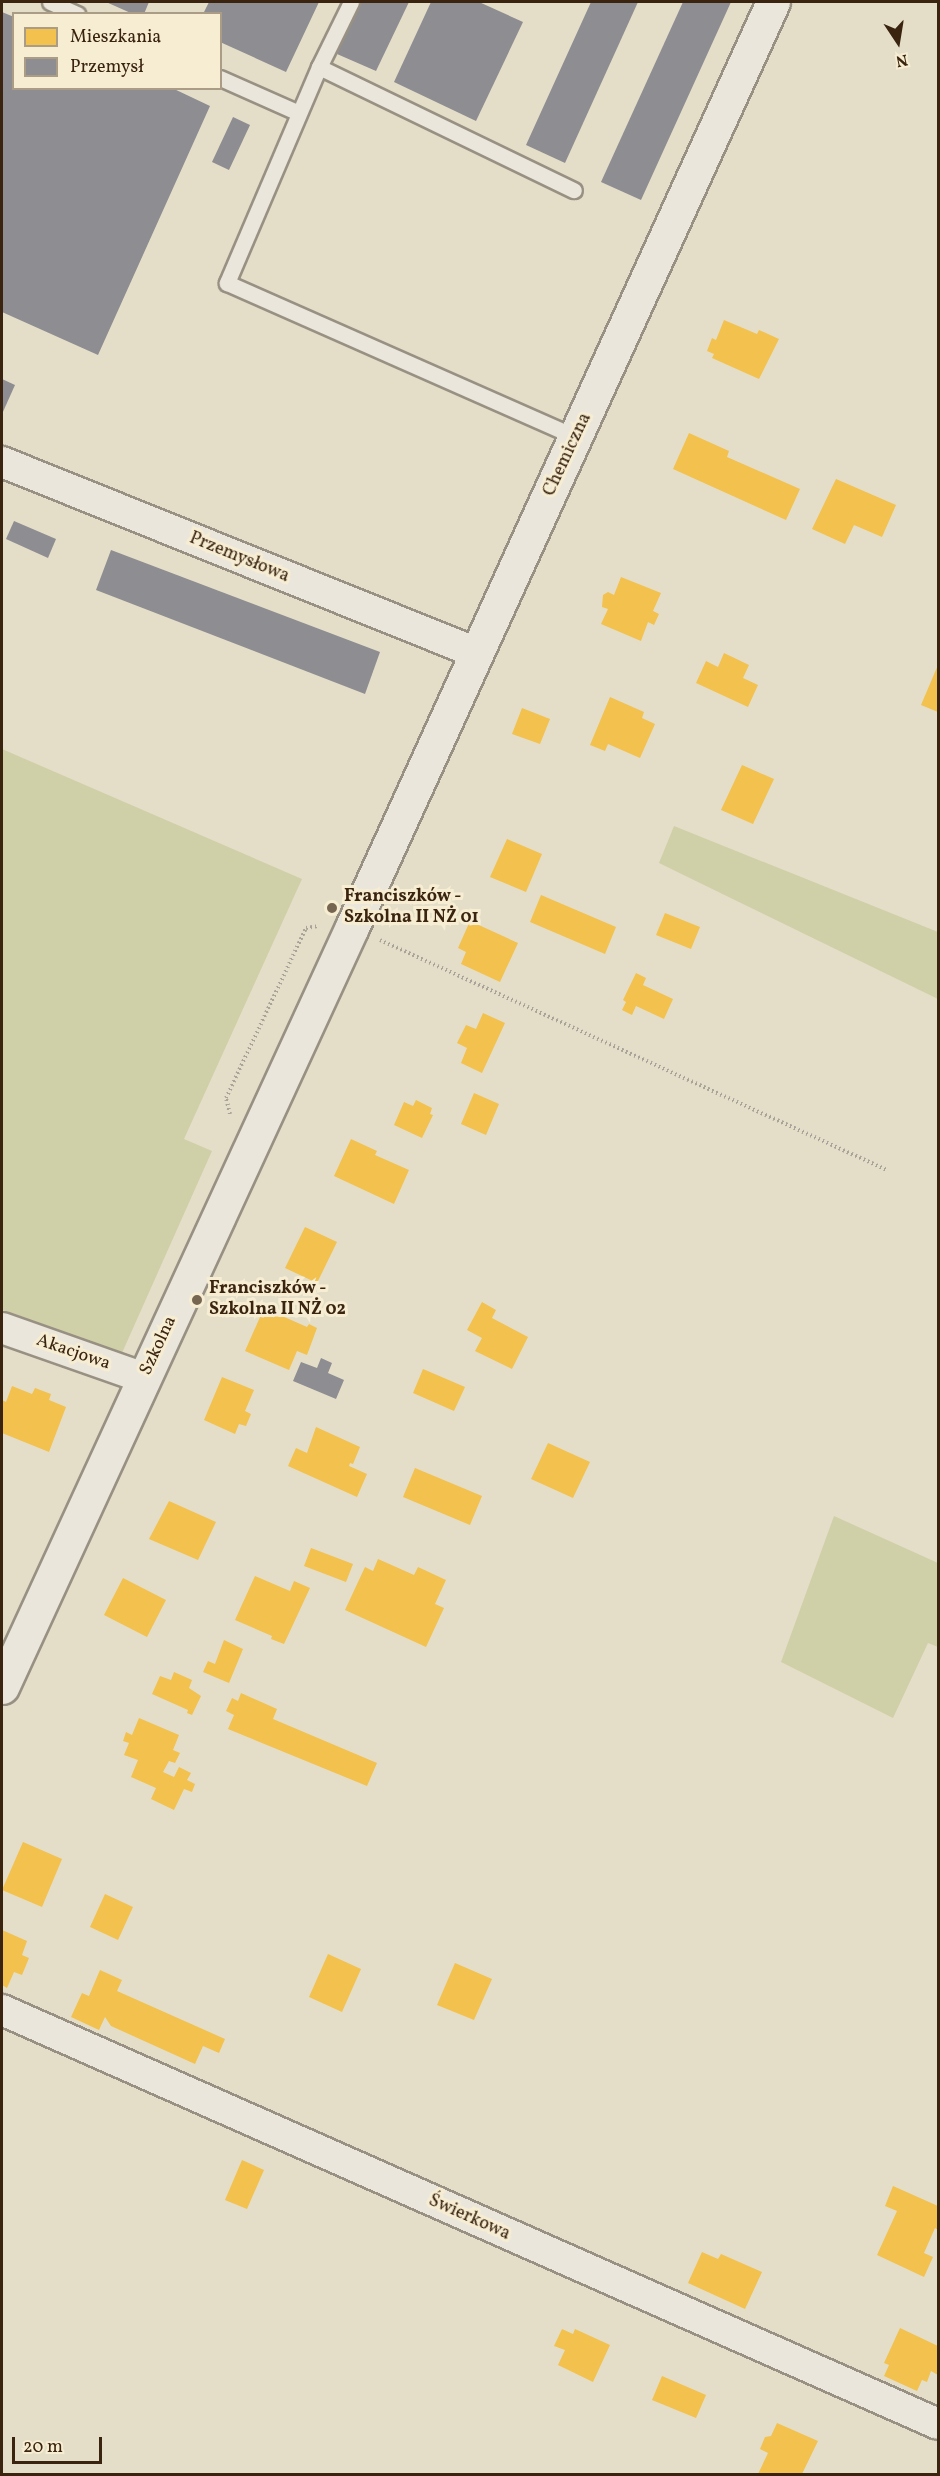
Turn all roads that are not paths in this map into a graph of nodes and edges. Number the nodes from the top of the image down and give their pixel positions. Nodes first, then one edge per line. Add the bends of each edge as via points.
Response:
1 (50, 2) edge
2 (351, 2) edge
3 (773, 2) edge
4 (72, 12) edge
5 (319, 67) junction
6 (222, 79) edge
7 (299, 113) junction
8 (574, 190) dead end
9 (576, 437) junction
10 (2, 462) edge
11 (477, 653) junction
12 (357, 917) joint
13 (2, 1328) edge
14 (144, 1378) junction
15 (2, 1687) edge
16 (2, 2010) edge
17 (939, 2424) edge

1 - 4 lane
2 - 5 lane
3 - 9 street, Chemiczna
5 - 7 lane
5 - 8 lane
6 - 7 lane
7 - 9 lane via 227,283
9 - 11 street, Chemiczna
10 - 11 street, Przemysłowa
11 - 12 street, Chemiczna
12 - 14 street, Szkolna
13 - 14 street, Akacjowa
14 - 15 street, Szkolna
16 - 17 street, Świerkowa

